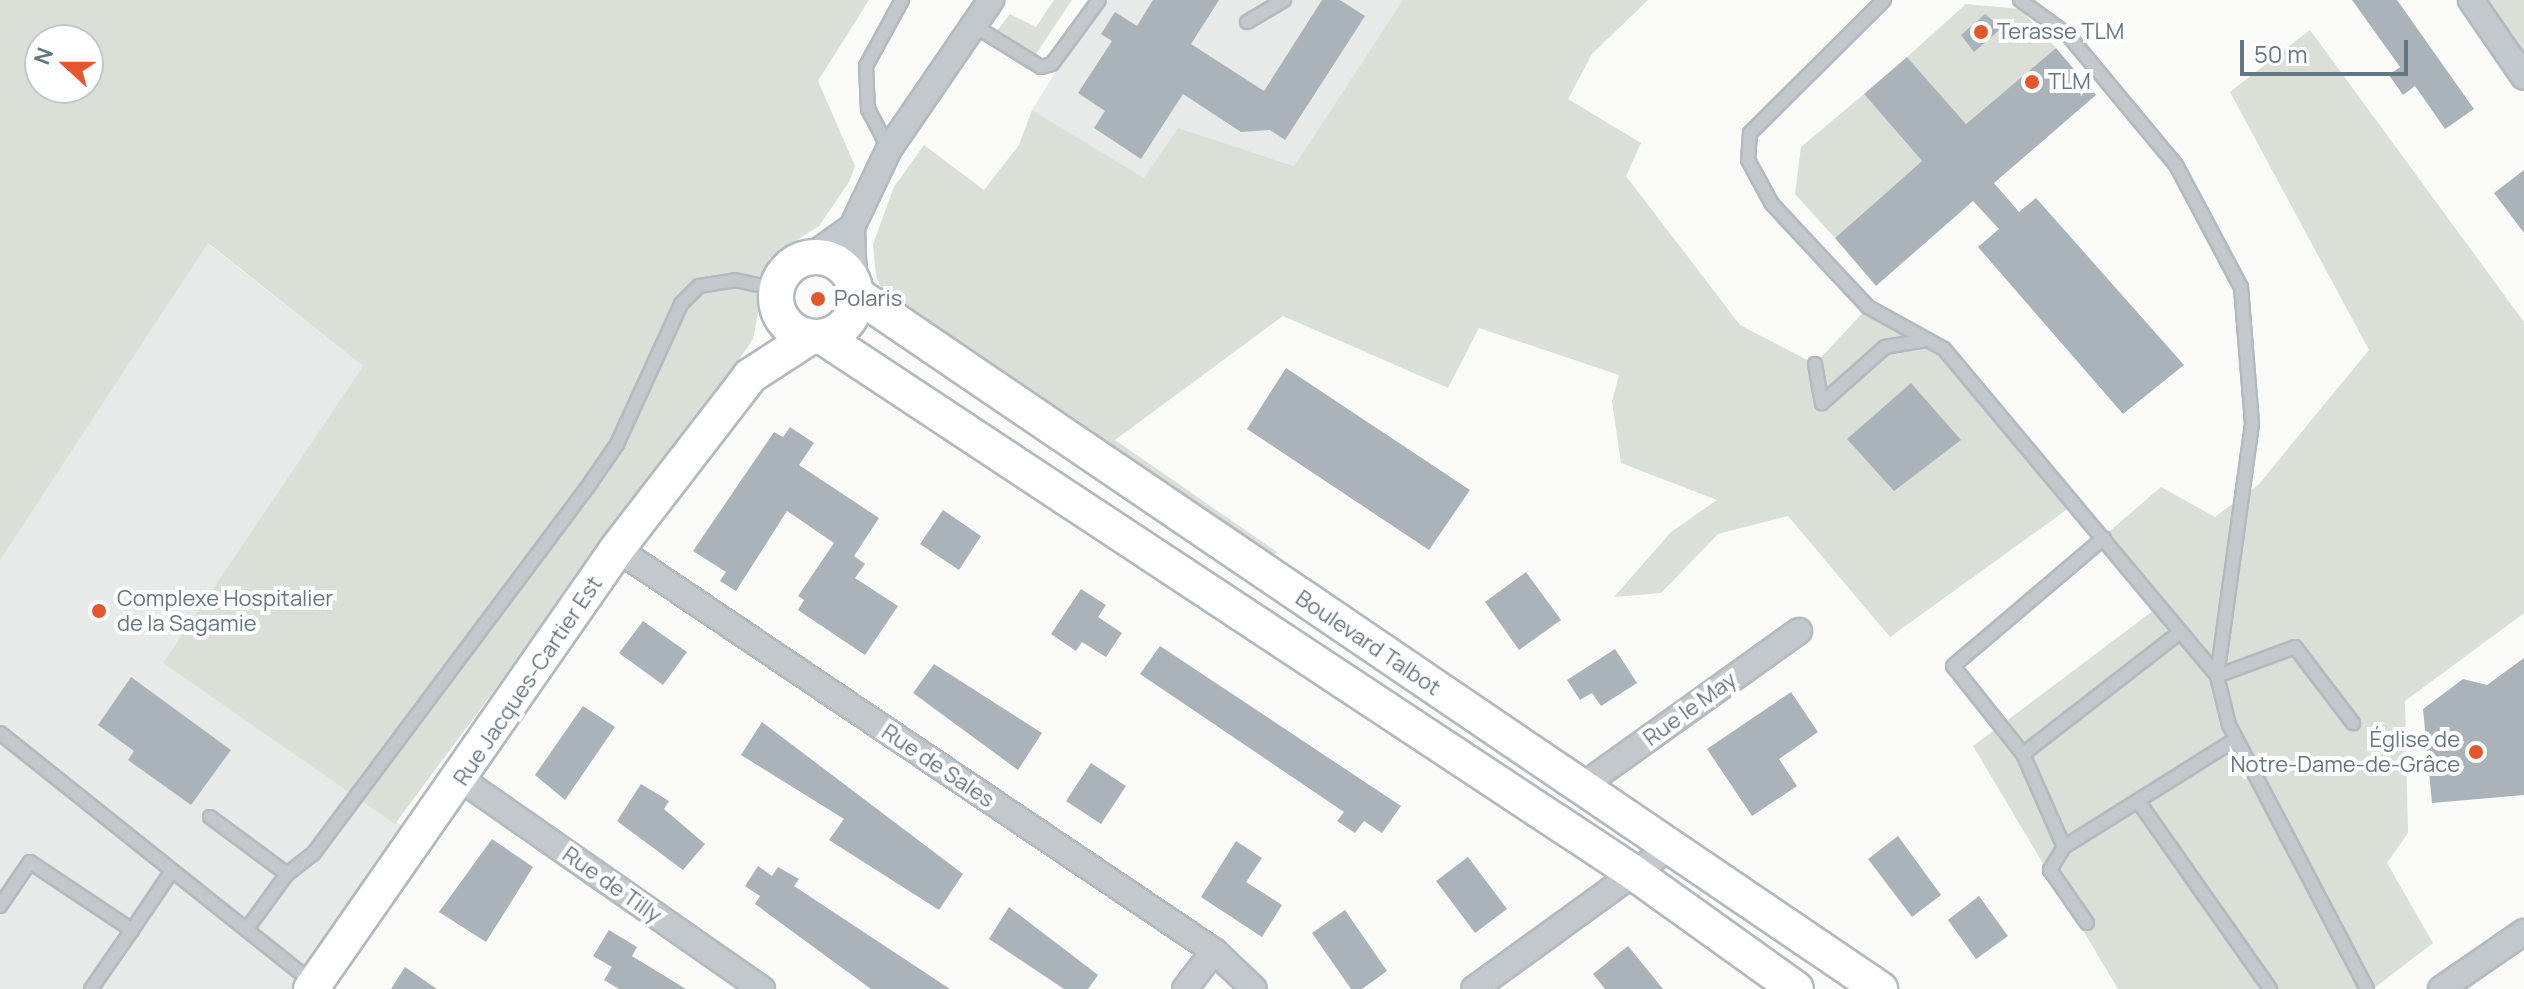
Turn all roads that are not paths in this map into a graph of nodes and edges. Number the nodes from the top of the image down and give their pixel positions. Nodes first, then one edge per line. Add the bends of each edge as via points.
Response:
1 (902, 0) edge
2 (991, 0) edge
3 (1099, 0) edge
4 (1284, 0) edge
5 (1884, 0) edge
6 (2020, 0) edge
7 (2471, 0) edge
8 (1247, 22) dead end
9 (973, 25) junction
10 (2524, 77) edge
11 (889, 149) junction
12 (852, 227) junction
13 (810, 257) junction
14 (855, 288) junction
15 (777, 295) junction
16 (816, 337) junction
17 (1927, 340) junction
18 (1815, 364) dead end
19 (750, 376) junction
20 (2104, 538) junction
21 (617, 549) junction
22 (1799, 631) dead end
23 (2180, 632) junction
24 (2217, 676) junction
25 (2353, 723) dead end
26 (0, 733) edge
27 (2236, 739) junction
28 (2023, 754) junction
29 (462, 780) junction
30 (1581, 787) junction
31 (2138, 801) junction
32 (210, 817) dead end
33 (1670, 847) junction
34 (2064, 847) junction
35 (172, 871) junction
36 (1634, 873) junction
37 (287, 874) junction
38 (0, 906) edge
39 (2087, 923) dead end
40 (132, 930) junction
41 (246, 930) junction
42 (2524, 932) edge
43 (1214, 951) junction
44 (313, 986) edge
45 (91, 989) edge
46 (762, 989) edge
47 (1185, 989) edge
48 (1254, 989) edge
49 (1474, 989) edge
50 (1796, 989) edge
51 (1880, 989) edge
52 (2270, 989) edge
53 (2367, 989) edge
54 (2441, 989) edge

1 - 11 lane via 866,66 868,109
2 - 9 street
3 - 9 lane via 1052,64 1041,67
4 - 8 lane
5 - 17 lane via 1750,133 1748,160 1772,204 1822,265 1868,307
6 - 24 lane via 2068,35 2176,165 2241,287 2252,424
7 - 10 street
9 - 11 street
11 - 12 street
12 - 13 street
12 - 14 street
13 - 14 main road via 838,263
13 - 15 main road via 785,272
14 - 16 main road via 849,320
14 - 30 main road, Boulevard Talbot
15 - 16 main road via 786,323
15 - 19 main road, Rue Jacques-Cartier Est
15 - 37 lane via 735,280 699,286 681,304 617,444 591,482 313,854
16 - 19 main road, Rue Jacques-Cartier Est
16 - 36 main road, Boulevard Talbot
17 - 18 lane via 1885,347 1822,403
17 - 20 lane via 1944,349
19 - 21 main road, Rue Jacques-Cartier Est
20 - 23 lane
20 - 28 lane via 1953,666
21 - 29 main road, Rue Jacques-Cartier Est
21 - 43 street, Rue de Sales
22 - 30 street, Rue le May
23 - 24 lane
23 - 28 lane
24 - 25 lane via 2295,647
24 - 27 lane
26 - 35 lane
27 - 31 lane
27 - 53 lane
28 - 34 lane
29 - 44 main road, Rue Jacques-Cartier Est
29 - 46 street, Rue de Tilly
30 - 33 main road, Boulevard Talbot
31 - 34 lane
31 - 52 lane
32 - 37 lane
33 - 36 street
33 - 51 main road, Boulevard Talbot
34 - 39 lane via 2050,870
35 - 40 lane
35 - 41 lane
36 - 49 street
36 - 50 main road, Boulevard Talbot
37 - 41 lane
38 - 40 lane via 30,862
40 - 45 lane
41 - 44 lane
42 - 54 street
43 - 47 street
43 - 48 street, Rue de Sales

